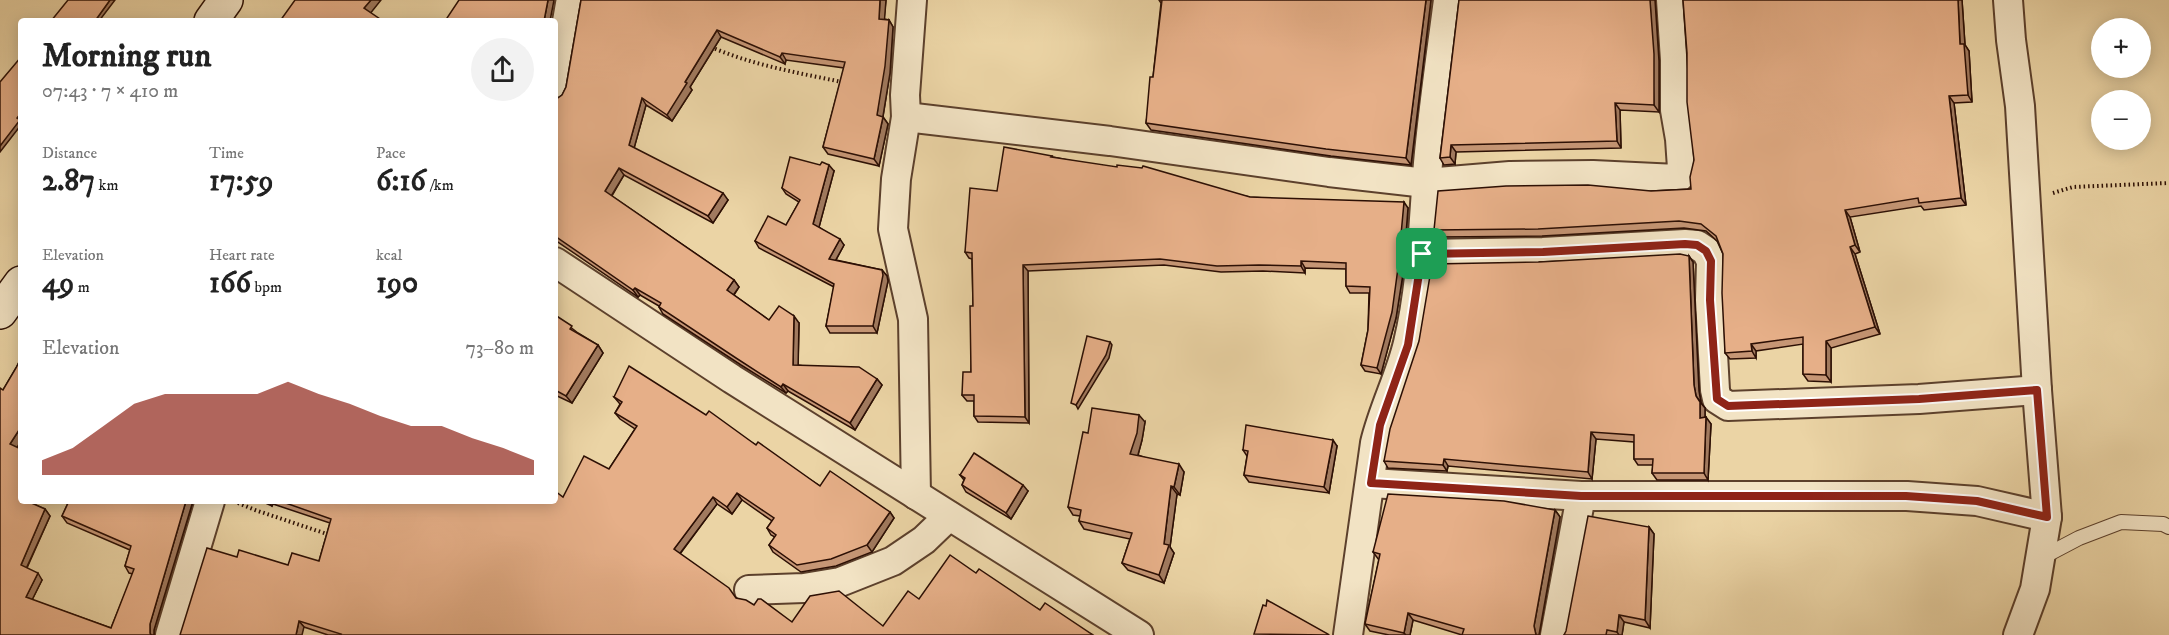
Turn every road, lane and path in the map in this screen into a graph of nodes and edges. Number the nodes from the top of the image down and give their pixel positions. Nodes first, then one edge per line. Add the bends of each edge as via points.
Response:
1 (226, 0) edge
2 (912, 0) edge
3 (1448, 0) edge
4 (1671, 0) edge
5 (2008, 0) edge
6 (570, 4) dead end
7 (213, 18) edge
8 (706, 45) edge
9 (558, 74) edge
10 (851, 84) edge
11 (906, 117) junction
12 (1426, 183) junction
13 (2169, 183) edge
14 (2026, 200) junction
15 (1422, 254) junction
16 (558, 264) edge
17 (18, 287) edge
18 (0, 312) edge
19 (2037, 390) junction
20 (1371, 483) junction
21 (916, 495) junction
22 (1581, 496) junction
23 (209, 504) edge
24 (241, 504) edge
25 (949, 516) junction
26 (2047, 517) junction
27 (2169, 527) edge
28 (332, 535) edge
29 (2042, 558) junction
30 (749, 590) dead end
31 (170, 635) edge
32 (1139, 635) edge
33 (1348, 635) edge
34 (1555, 635) edge
35 (2018, 635) edge

1 - 7 main road
2 - 11 street
3 - 12 street
4 - 12 street via 1675,110 1683,168 1677,179 1510,176
5 - 14 street
6 - 9 street
8 - 10 path via 725,54
11 - 12 street
11 - 21 street via 893,229 913,319
12 - 15 street
13 - 14 path via 2073,188
14 - 19 street
15 - 19 street via 1697,245 1711,261 1715,390 1717,399 1728,406
15 - 20 street via 1408,345 1380,425
16 - 21 street
17 - 18 main road
19 - 26 street
20 - 22 street
20 - 33 street
21 - 25 street
22 - 26 street via 1906,496 1977,501
22 - 34 street
23 - 31 street
24 - 28 path
25 - 30 street via 924,540 893,561 840,582
25 - 32 street
26 - 29 street
27 - 29 lane via 2121,522
29 - 35 street

